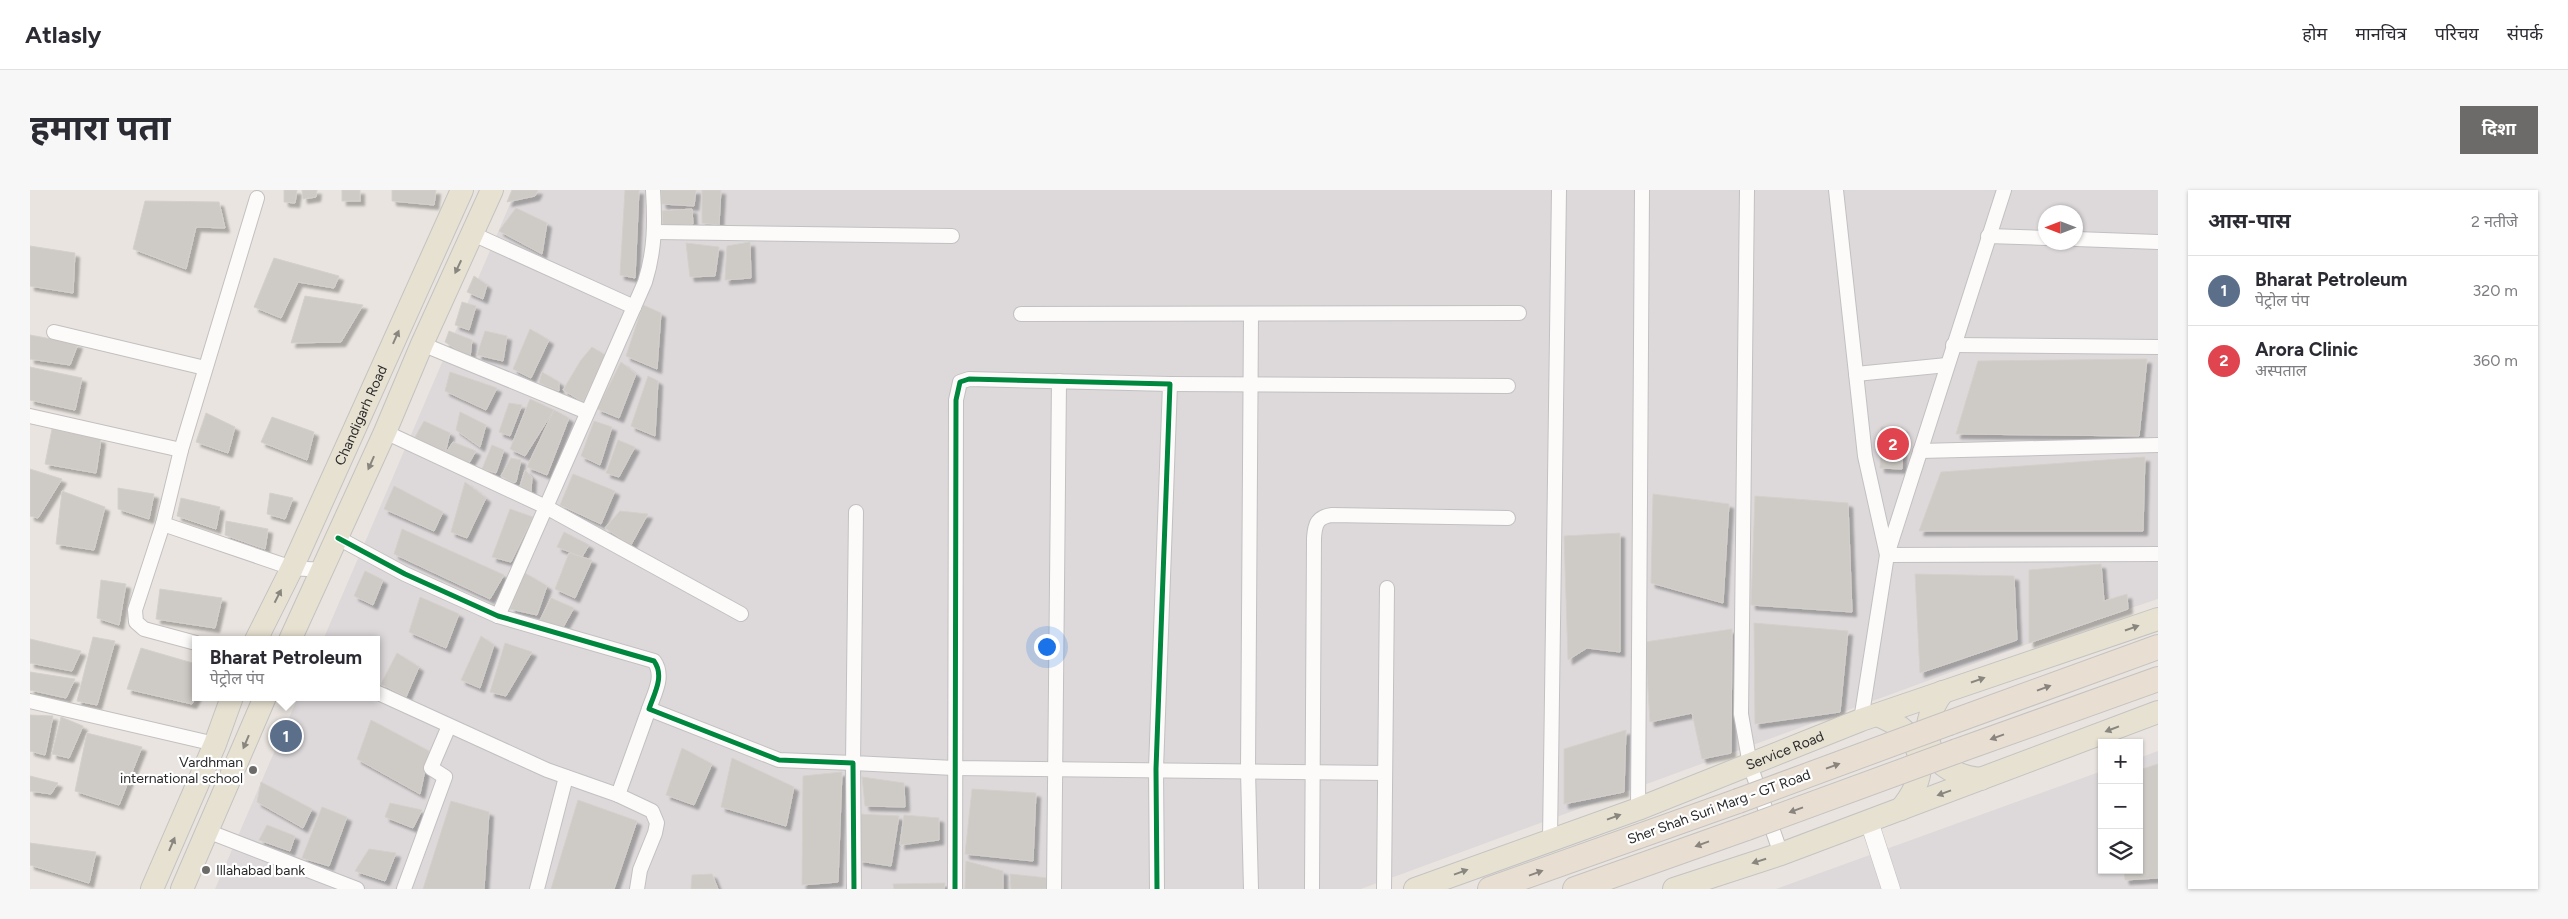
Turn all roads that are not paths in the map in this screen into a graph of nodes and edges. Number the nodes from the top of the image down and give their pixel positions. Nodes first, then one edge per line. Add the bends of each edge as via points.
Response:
1 (462, 190) edge
2 (492, 190) edge
3 (652, 190) edge
4 (1560, 190) edge
5 (1642, 190) edge
6 (1747, 190) edge
7 (1836, 190) edge
8 (2004, 190) edge
9 (257, 198) dead end
10 (655, 232) junction
11 (473, 234) junction
12 (952, 236) dead end
13 (1988, 236) junction
14 (2038, 238) edge
15 (2083, 239) edge
16 (2158, 242) edge
17 (634, 307) junction
18 (1519, 313) dead end
19 (1021, 314) dead end
20 (1251, 315) junction
21 (54, 332) dead end
22 (422, 344) junction
23 (1953, 345) junction
24 (2158, 347) edge
25 (1947, 365) junction
26 (205, 368) junction
27 (1856, 374) junction
28 (1059, 382) junction
29 (1170, 384) junction
30 (1251, 384) junction
31 (1508, 386) dead end
32 (587, 412) junction
33 (30, 416) edge
34 (385, 432) junction
35 (2158, 445) edge
36 (181, 450) junction
37 (1920, 451) junction
38 (546, 507) junction
39 (856, 512) dead end
40 (1508, 518) dead end
41 (163, 524) junction
42 (338, 538) junction
43 (2158, 554) edge
44 (1887, 555) junction
45 (292, 568) junction
46 (322, 570) junction
47 (1387, 588) dead end
48 (741, 614) dead end
49 (498, 616) junction
50 (2158, 619) edge
51 (258, 636) edge
52 (292, 636) edge
53 (192, 642) edge
54 (2158, 646) edge
55 (2158, 679) edge
56 (1943, 692) junction
57 (380, 694) edge
58 (30, 701) edge
59 (231, 701) edge
60 (263, 701) edge
61 (649, 709) junction
62 (2158, 712) edge
63 (1869, 717) junction
64 (449, 726) junction
65 (215, 744) junction
66 (852, 763) junction
67 (1750, 766) junction
68 (954, 768) junction
69 (1054, 769) junction
70 (1156, 769) junction
71 (1248, 771) junction
72 (1312, 772) junction
73 (1385, 773) junction
74 (566, 777) junction
75 (1980, 779) junction
76 (618, 795) junction
77 (1638, 809) junction
78 (1901, 809) junction
79 (1869, 821) junction
80 (208, 831) junction
81 (1550, 840) junction
82 (1781, 854) junction
83 (152, 889) edge
84 (182, 889) edge
85 (357, 889) edge
86 (404, 889) edge
87 (537, 889) edge
88 (637, 889) edge
89 (854, 889) edge
90 (955, 889) edge
91 (1054, 889) edge
92 (1157, 889) edge
93 (1251, 889) edge
94 (1312, 889) edge
95 (1384, 889) edge
96 (1415, 889) edge
97 (1490, 889) edge
98 (1575, 889) edge
99 (1674, 889) edge
100 (1891, 889) edge

45 -> 1 main road, Chandigarh Road
2 - 11 main road, Chandigarh Road
3 - 10 street
4 - 81 street
5 - 77 street
6 - 67 street via 1741,714
7 - 27 street
8 - 13 street
9 - 26 street
10 - 12 street
10 - 17 street via 652,260
11 - 17 street
11 -> 22 main road, Chandigarh Road
13 - 14 street
13 - 23 street
15 - 16 street
17 - 32 street
18 - 20 street
19 - 20 street
20 - 30 street
21 - 26 street
22 - 32 street
22 - 34 main road, Chandigarh Road
23 - 24 street
23 - 25 street
25 - 27 street
25 - 37 street
26 - 36 street
27 - 44 street via 1865,456
28 - 29 street
28 - 68 street via 969,379 958,385
28 - 69 street
29 - 30 street
29 - 70 street
30 - 31 street
30 - 71 street
32 - 38 street
33 - 36 street
34 - 38 street
34 -> 42 main road, Chandigarh Road
35 - 37 street
36 - 41 street
37 - 44 street
38 - 48 street
38 - 49 street
39 - 66 street
40 - 72 street via 1332,515 1317,521 1314,538
41 - 45 street
41 - 53 street via 138,598 136,622 144,629
42 - 46 main road, Chandigarh Road
42 - 49 street via 405,574
43 - 44 street
44 - 63 street
45 - 46 street
51 -> 45 main road, Chandigarh Road
46 - 52 main road, Chandigarh Road
47 - 73 street
49 - 61 street via 654,661 659,671
56 -> 50 main road, Service Road
97 -> 54 highway, Sher Shah Suri Marg - GT Road, bridge
55 -> 98 highway, Sher Shah Suri Marg - GT Road, bridge
56 - 63 main road, Service Road
56 - 75 main road via 1932,706 1927,723 1927,740 1934,757 1947,770 1963,778
57 - 64 street
58 - 65 street
59 - 65 main road
60 -> 80 main road
61 - 66 street via 779,760
61 - 76 street
62 -> 75 main road
63 - 67 main road, Service Road
63 - 78 main road via 1895,722 1910,736 1918,754 1920,774 1914,793
64 - 74 street
64 - 86 street via 431,768 445,777
83 -> 65 main road
66 - 68 street
66 - 89 street
67 - 77 main road, Service Road
67 - 82 street
68 - 69 street
68 - 90 street
69 - 70 street
69 - 91 street
70 - 71 street
70 - 92 street
71 - 72 street
71 - 93 street
72 - 73 street
72 - 94 street
73 - 95 street
74 - 76 street
74 - 87 street
75 -> 78 main road
76 - 88 street via 652,811 656,817 655,833 640,870
81 -> 77 main road, Service Road
78 - 79 main road
79 - 82 main road
79 - 100 street
80 - 84 main road
80 - 85 street
96 -> 81 main road, Service Road
82 -> 99 main road

